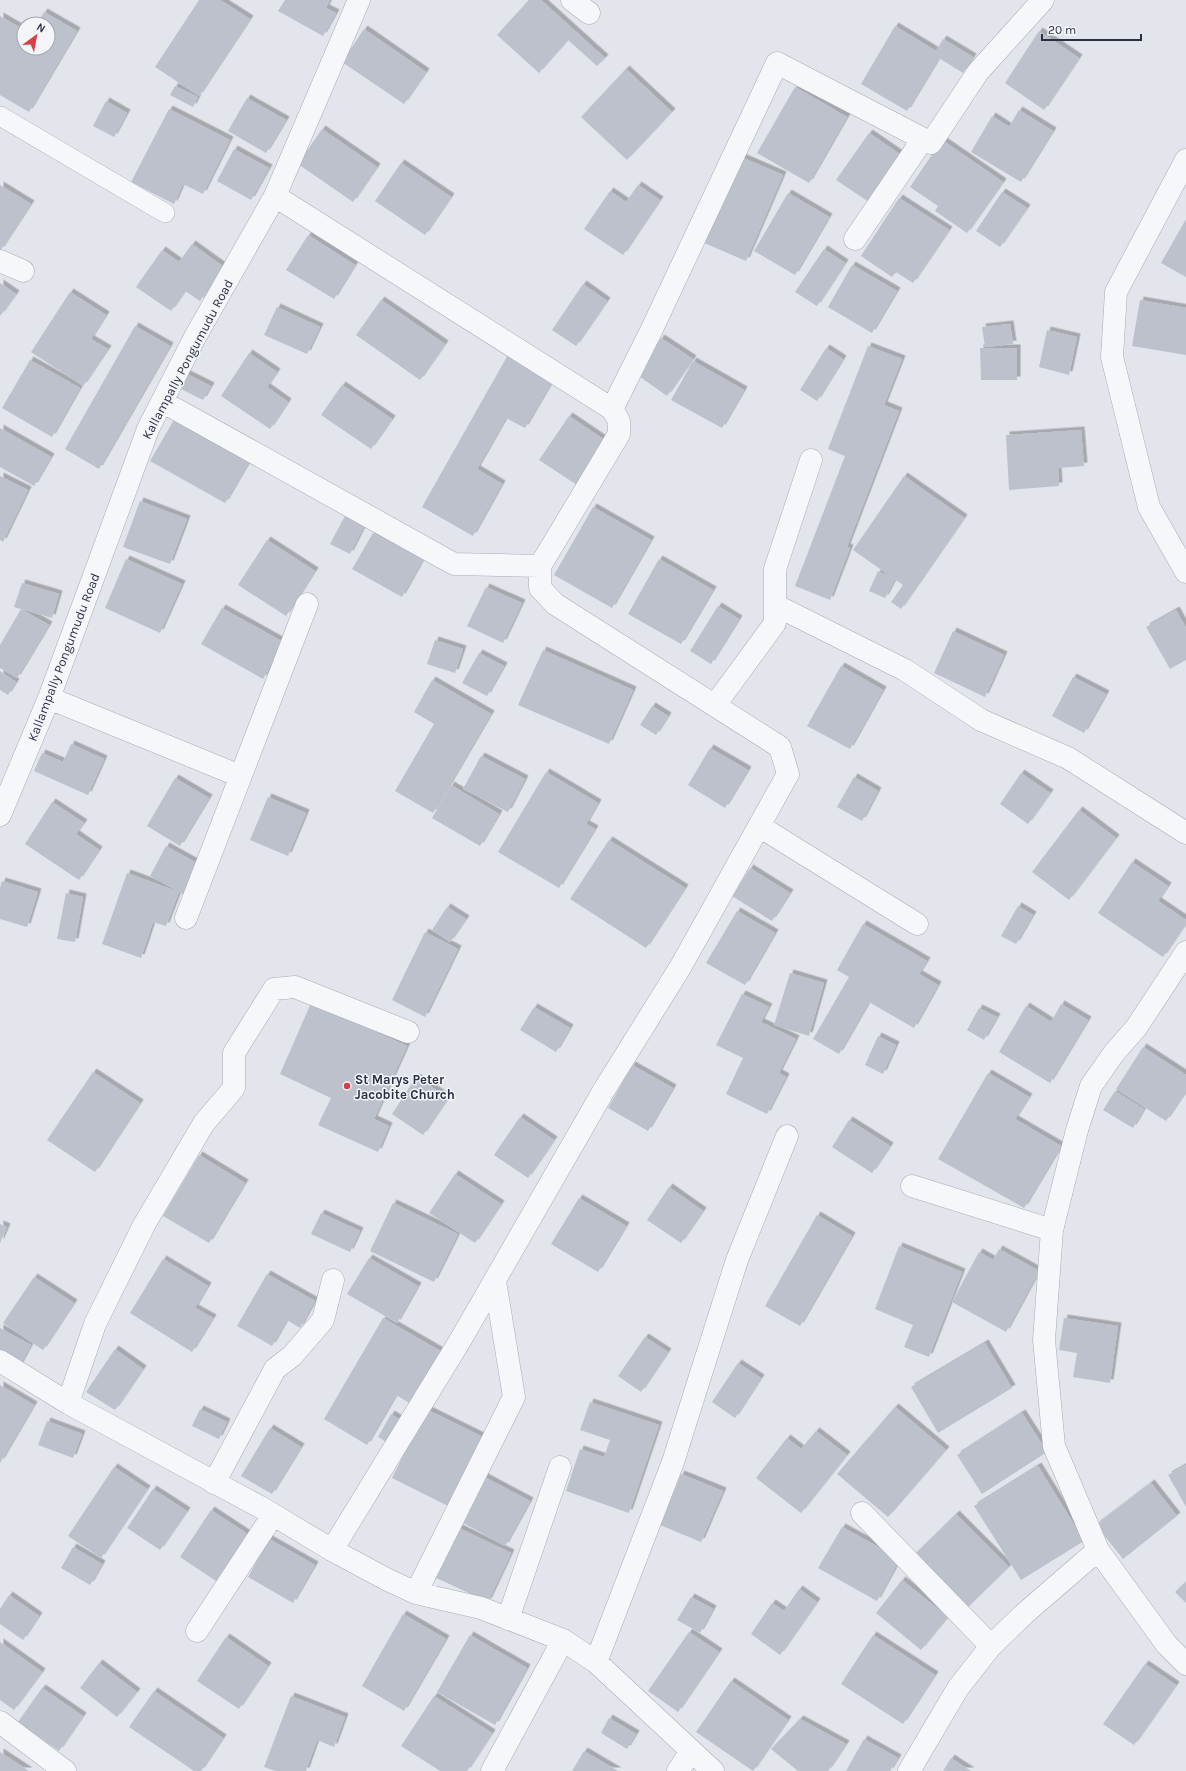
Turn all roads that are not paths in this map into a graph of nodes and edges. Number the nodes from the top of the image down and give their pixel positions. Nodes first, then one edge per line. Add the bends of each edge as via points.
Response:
1 (359, 0) edge
2 (572, 0) edge
3 (1043, 0) edge
4 (589, 14) dead end
5 (0, 116) edge
6 (923, 139) junction
7 (1186, 160) edge
8 (275, 196) junction
9 (165, 213) dead end
10 (855, 239) dead end
11 (0, 261) edge
12 (23, 271) dead end
13 (163, 402) junction
14 (612, 409) junction
15 (811, 460) dead end
16 (540, 566) junction
17 (1186, 572) edge
18 (307, 604) dead end
19 (775, 606) junction
20 (49, 698) junction
21 (715, 705) junction
22 (240, 776) junction
23 (0, 816) edge
24 (759, 826) junction
25 (1186, 833) edge
26 (186, 918) dead end
27 (917, 924) dead end
28 (1186, 952) edge
29 (408, 1032) dead end
30 (787, 1136) dead end
31 (912, 1186) dead end
32 (1052, 1230) junction
33 (333, 1280) dead end
34 (495, 1281) junction
35 (0, 1361) edge
36 (68, 1403) junction
37 (560, 1467) dead end
38 (214, 1483) junction
39 (862, 1513) dead end
40 (273, 1515) junction
41 (332, 1550) junction
42 (1098, 1550) junction
43 (416, 1593) junction
44 (508, 1619) junction
45 (197, 1631) dead end
46 (563, 1640) junction
47 (991, 1646) junction
48 (596, 1662) junction
49 (1186, 1664) edge
50 (0, 1722) edge
51 (691, 1751) junction
52 (65, 1771) edge
53 (492, 1771) edge
54 (678, 1771) edge
55 (713, 1771) edge
56 (909, 1771) edge

1 - 8 street, Kallampally Pongumudu Road
2 - 4 street
3 - 6 street via 978,72 931,144
5 - 9 lane
6 - 10 street
6 - 14 street via 777,64
7 - 17 street via 1116,292 1112,357 1149,507
8 - 13 street, Kallampally Pongumudu Road via 195,337
8 - 14 street
11 - 12 street
13 - 16 street via 454,564
13 - 20 street, Kallampally Pongumudu Road via 148,429
14 - 16 street via 619,421 619,434
15 - 19 street via 775,569
16 - 21 street via 540,588 555,604
18 - 22 street
19 - 21 street via 775,623
19 - 25 street via 905,670 981,720 1068,758
20 - 22 street
20 - 23 street, Kallampally Pongumudu Road
21 - 24 street via 780,747 788,774
22 - 26 street
24 - 27 street
24 - 34 street via 681,966 604,1090
28 - 32 street via 1136,1028 1114,1052 1091,1086 1077,1130
29 - 36 street via 296,987 274,989 234,1053 234,1088 204,1123 144,1225 96,1324
30 - 48 street via 738,1260 673,1462
31 - 32 street
32 - 42 street via 1044,1340 1054,1446
33 - 38 street via 323,1320 292,1356 275,1369
34 - 41 street
34 - 43 street via 514,1397
35 - 36 street
36 - 38 street
37 - 44 street
38 - 40 street
39 - 47 street
40 - 41 street
40 - 45 street
41 - 43 street
42 - 47 street
42 - 49 street via 1167,1645
43 - 44 street via 481,1608
44 - 46 street
46 - 48 street
46 - 53 street
47 - 56 street via 958,1688
48 - 51 street
50 - 52 street
51 - 54 street
51 - 55 street

